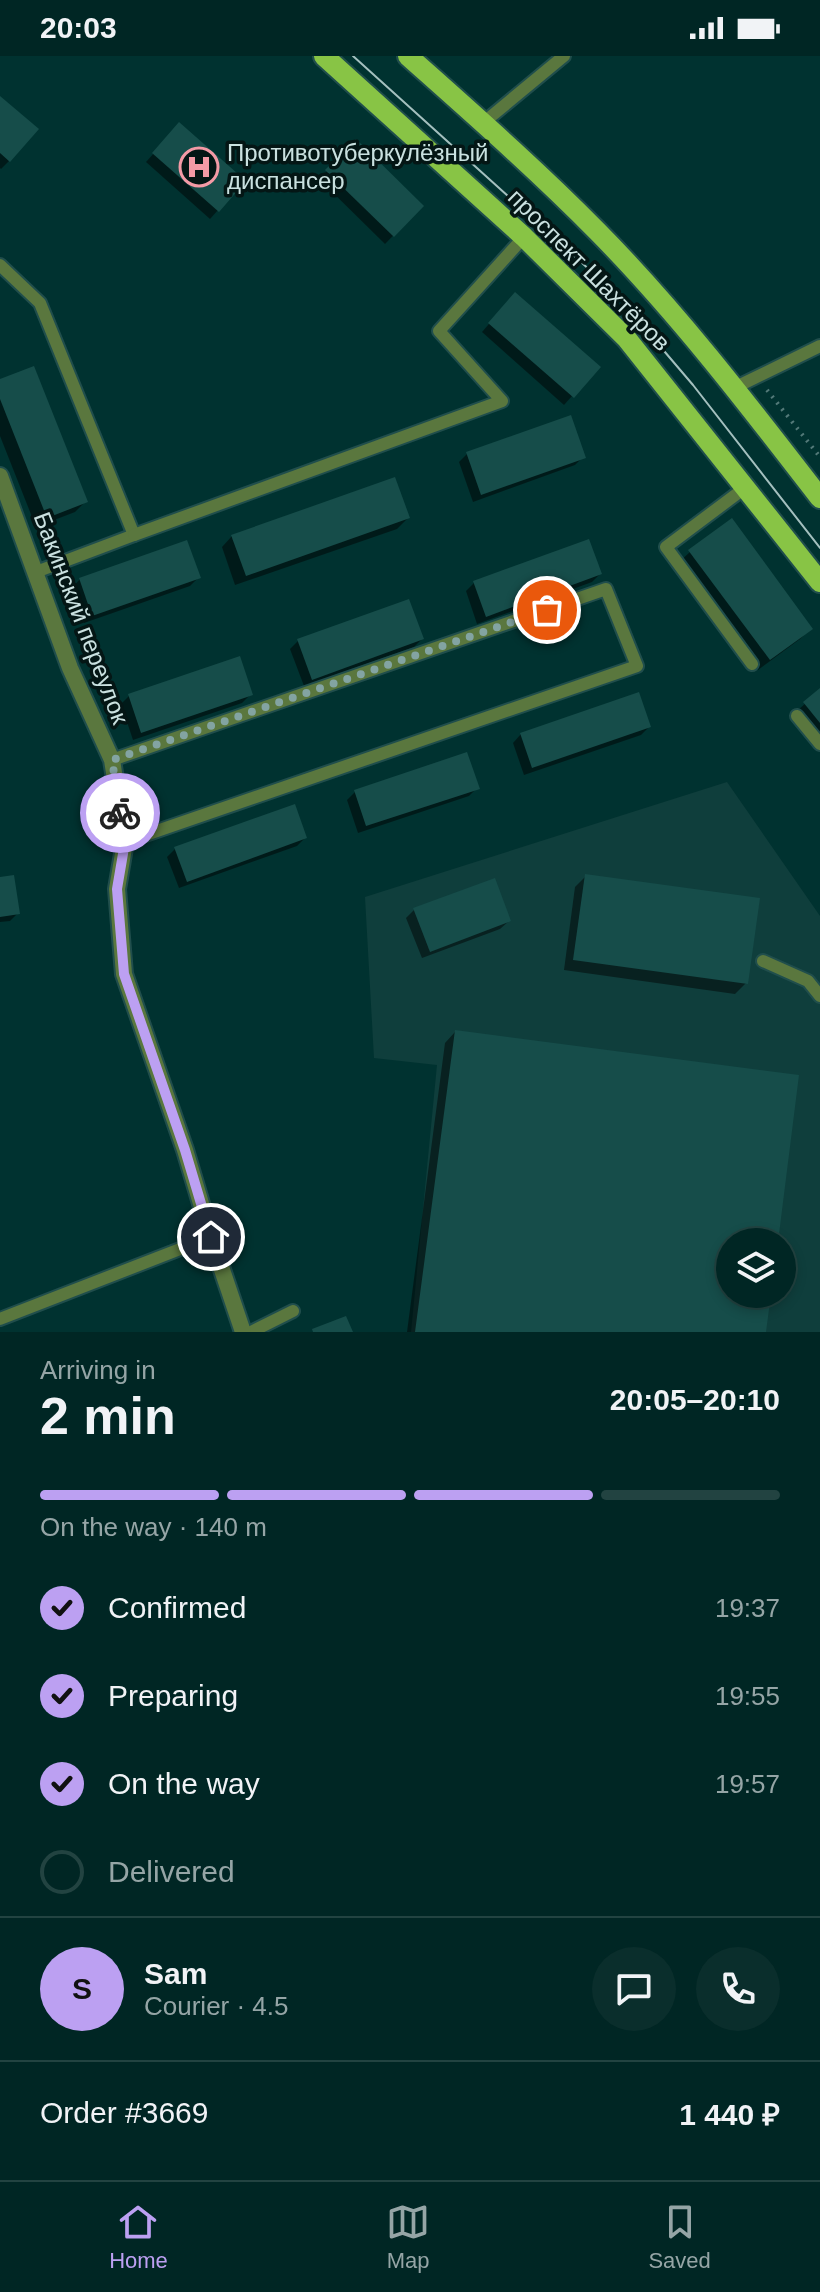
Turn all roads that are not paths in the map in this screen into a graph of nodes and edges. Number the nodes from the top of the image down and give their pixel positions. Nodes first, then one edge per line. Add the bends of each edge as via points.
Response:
1 (324, 56) edge
2 (408, 56) edge
3 (564, 56) edge
4 (483, 123) junction
5 (524, 237) junction
6 (0, 265) edge
7 (820, 346) edge
8 (734, 388) junction
9 (0, 476) edge
10 (746, 487) junction
11 (820, 498) edge
12 (134, 535) junction
13 (36, 572) junction
14 (820, 582) edge
15 (752, 664) dead end
16 (797, 716) dead end
17 (820, 744) edge
18 (112, 760) junction
19 (125, 842) junction
20 (763, 961) dead end
21 (820, 996) edge
22 (211, 1237) junction
23 (293, 1311) dead end
24 (0, 1319) edge
25 (243, 1332) edge
26 (251, 1332) edge

1 - 5 main road, проспект Шахтёров
2 - 4 main road, проспект Шахтёров
3 - 4 lane
4 - 8 main road, проспект Шахтёров via 596,230
5 - 10 main road, проспект Шахтёров via 627,339
5 - 12 lane via 439,331 502,401
6 - 12 lane via 40,303
7 - 8 lane
8 - 11 main road, проспект Шахтёров
9 - 13 street, Бакинский переулок
10 - 14 main road, проспект Шахтёров
10 - 15 lane via 666,547
12 - 13 lane
13 - 18 street, Бакинский переулок via 70,668
16 - 17 lane
18 - 19 street, Бакинский переулок
18 - 19 lane via 606,589 637,666
19 - 22 street, Бакинский переулок via 117,889 124,974
20 - 21 lane via 808,981
22 - 24 lane
22 - 25 street, Бакинский переулок
23 - 26 lane

